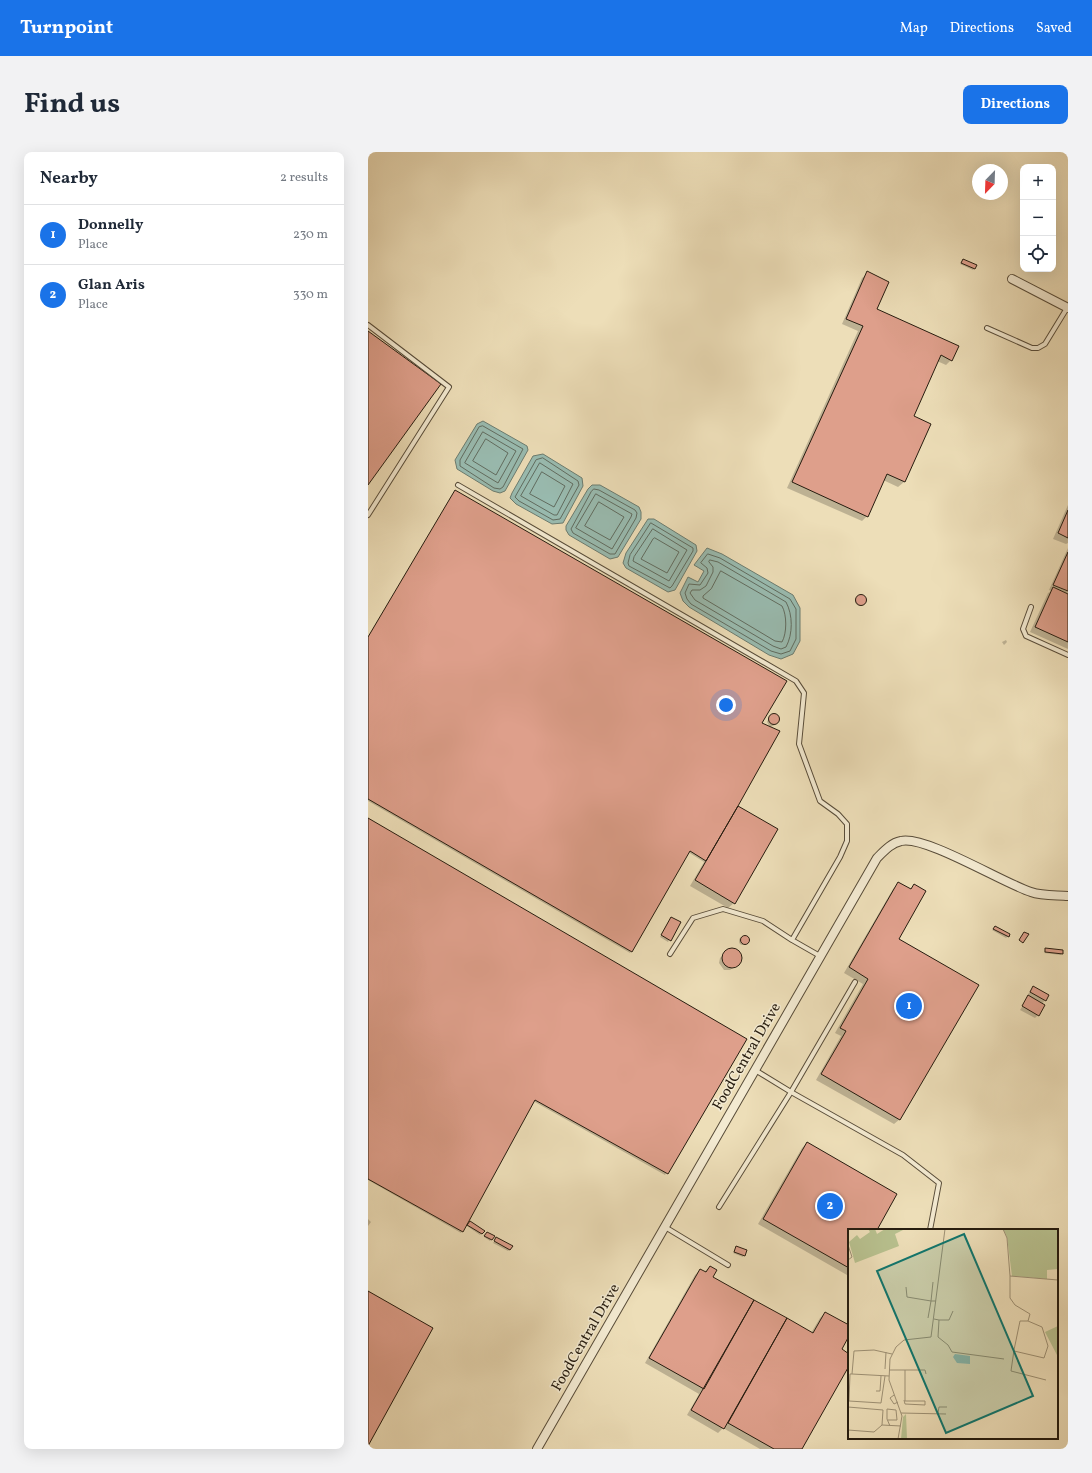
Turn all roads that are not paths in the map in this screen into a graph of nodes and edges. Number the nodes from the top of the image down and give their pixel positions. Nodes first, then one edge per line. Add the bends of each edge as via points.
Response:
1 (1012, 279) dead end
2 (1067, 308) edge
3 (368, 325) edge
4 (987, 328) dead end
5 (458, 485) dead end
6 (370, 509) edge
7 (368, 515) edge
8 (1031, 607) dead end
9 (1068, 655) edge
10 (1068, 896) edge
11 (792, 940) junction
12 (670, 954) dead end
13 (820, 956) junction
14 (855, 982) dead end
15 (755, 1070) junction
16 (791, 1092) junction
17 (719, 1208) dead end
18 (664, 1227) junction
19 (930, 1229) edge
20 (728, 1265) dead end
21 (536, 1449) edge

1 - 2 street
2 - 4 lane via 1045,344 1038,348 1032,348
3 - 6 lane via 449,387
5 - 11 lane via 796,681 804,693 799,744 820,801 847,824 847,841
6 - 7 lane
8 - 9 lane via 1023,629 1026,636
10 - 13 street, FoodCentral Drive via 1032,893 933,848 902,840 890,846 877,858
11 - 12 lane via 763,921 723,909 693,918
11 - 13 lane
13 - 15 street, FoodCentral Drive
14 - 16 lane
15 - 16 lane
15 - 18 street, FoodCentral Drive
16 - 17 lane
16 - 19 lane via 903,1155 938,1183
18 - 20 lane
18 - 21 street, FoodCentral Drive

